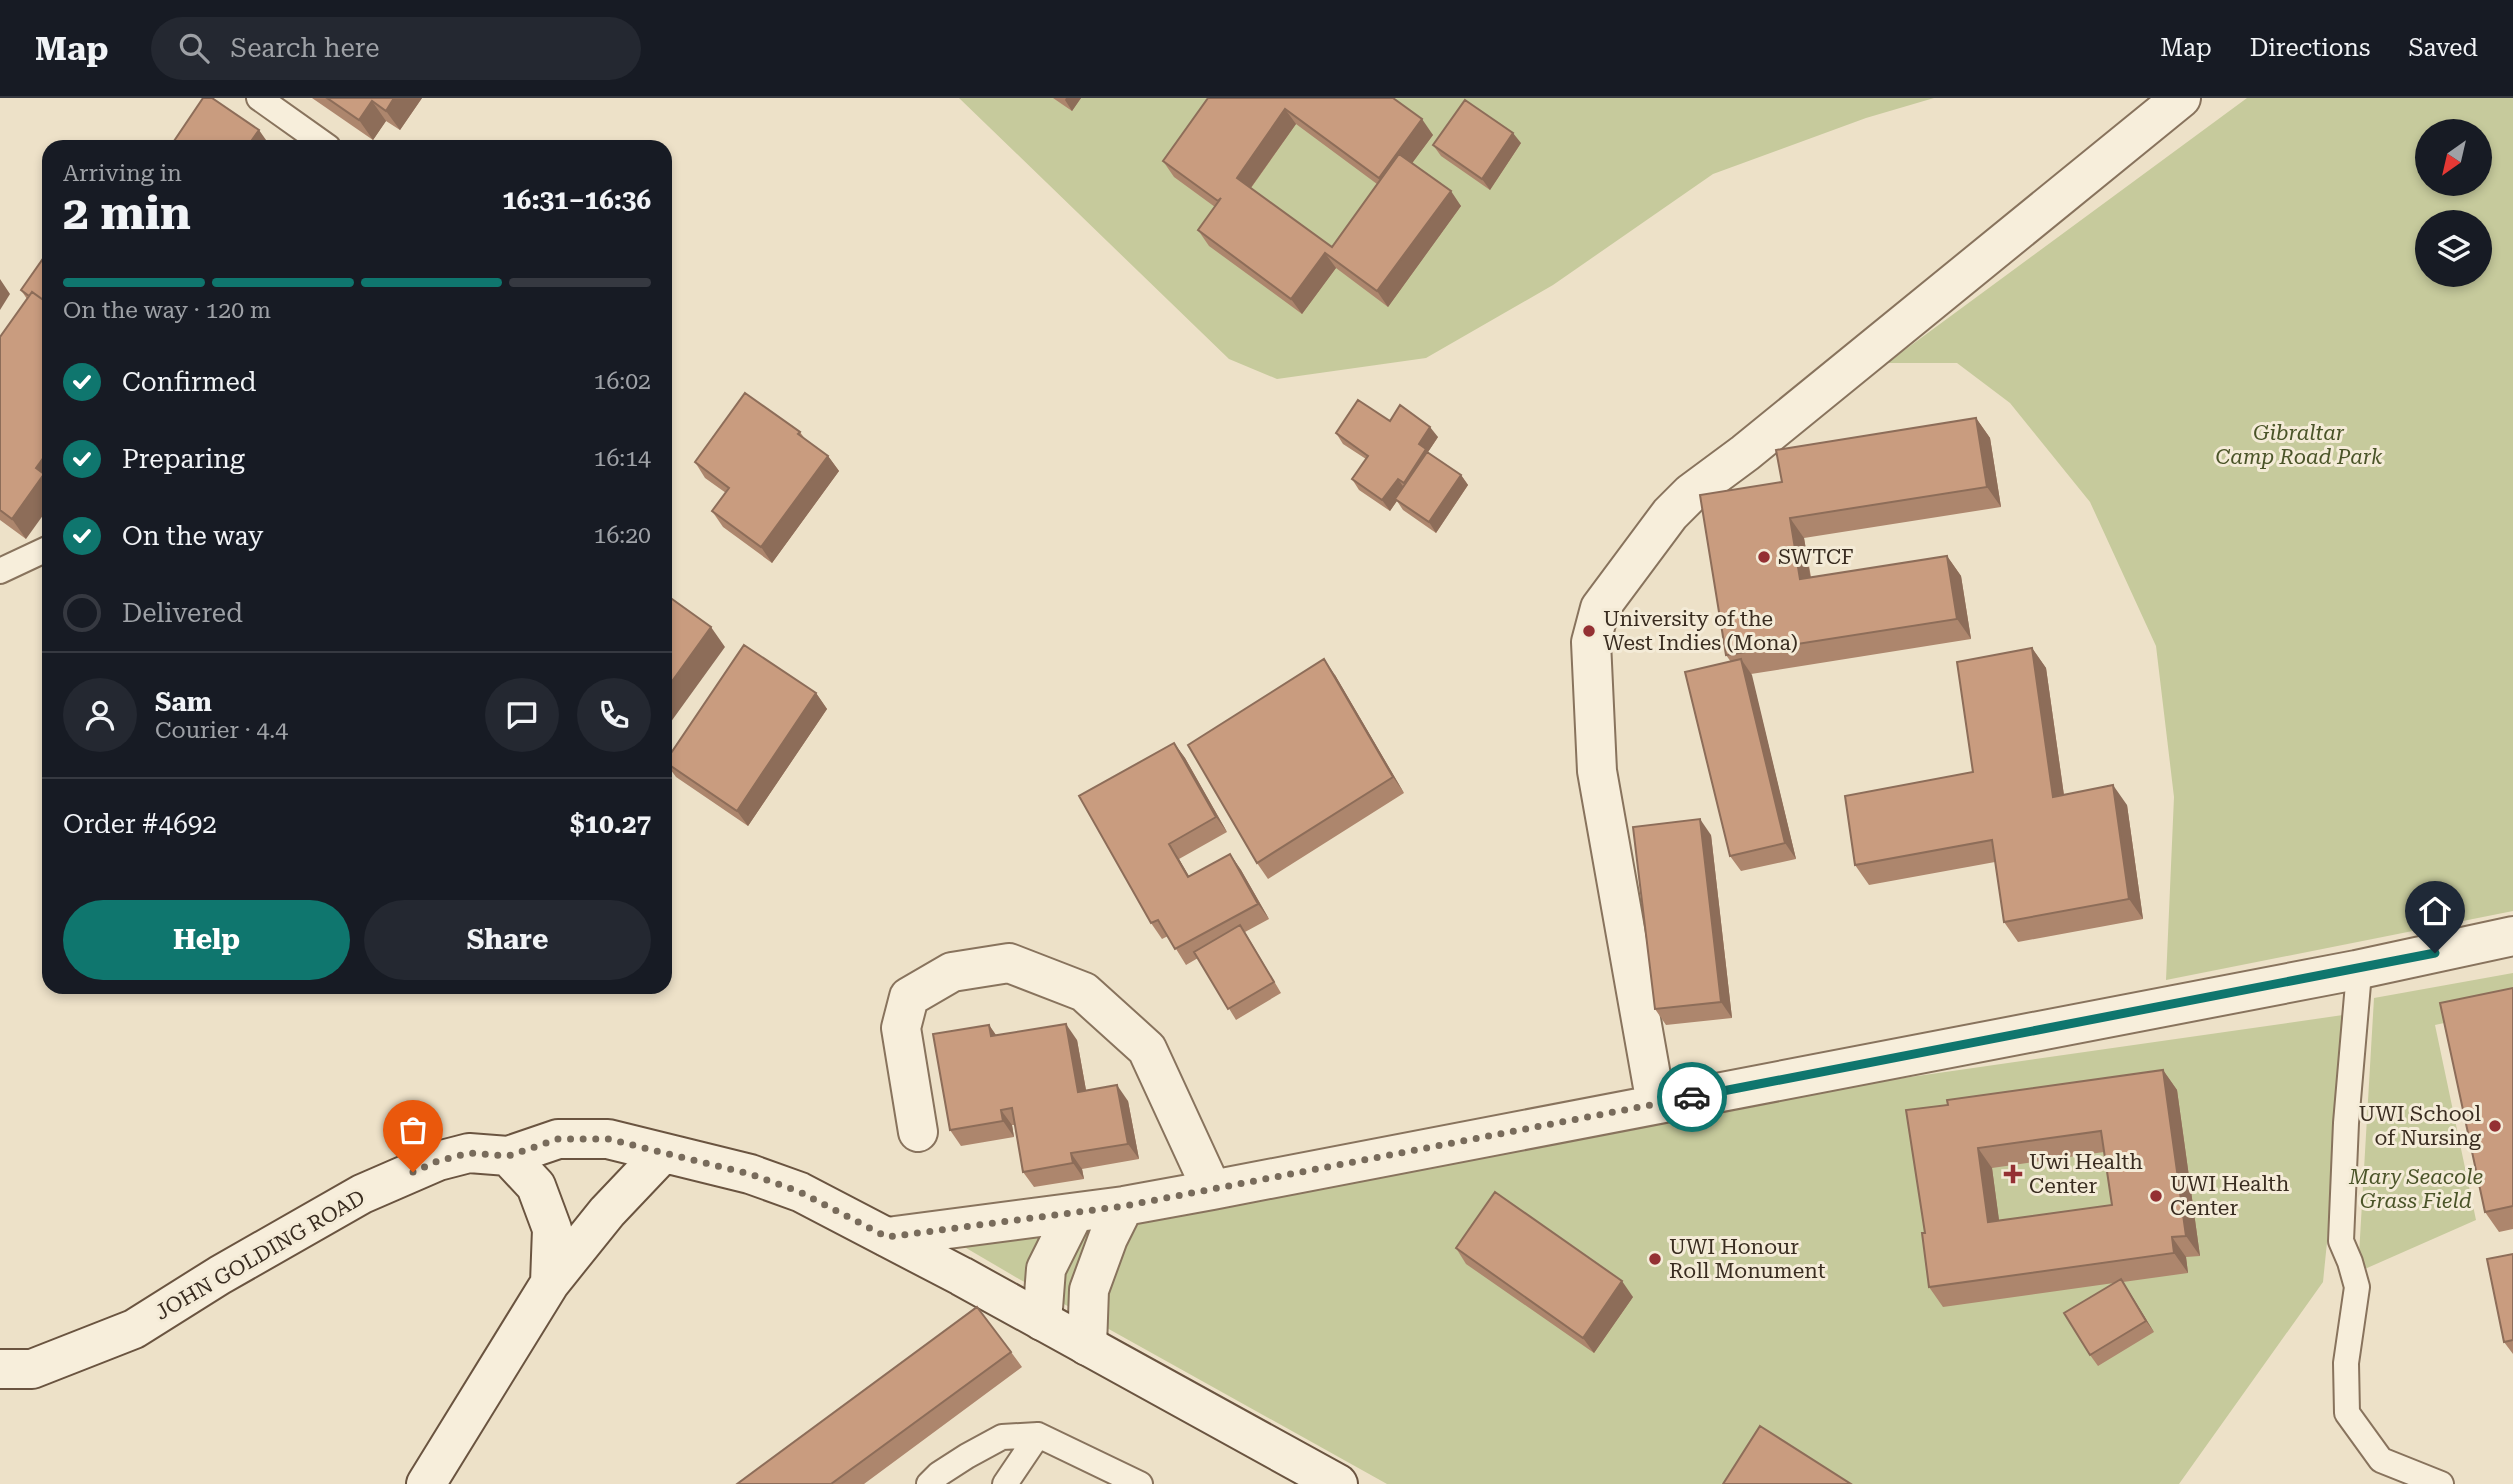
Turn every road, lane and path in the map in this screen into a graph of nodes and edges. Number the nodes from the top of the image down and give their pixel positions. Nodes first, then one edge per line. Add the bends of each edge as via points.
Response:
1 (259, 98) edge
2 (2181, 98) edge
3 (318, 140) edge
4 (42, 551) edge
5 (0, 571) edge
6 (2513, 936) edge
7 (2356, 970) junction
8 (1656, 1104) junction
9 (918, 1132) dead end
10 (662, 1154) junction
11 (508, 1156) junction
12 (1212, 1190) junction
13 (1124, 1206) junction
14 (1074, 1213) junction
15 (887, 1237) junction
16 (550, 1283) junction
17 (1042, 1321) junction
18 (1087, 1346) junction
19 (0, 1369) edge
20 (1038, 1435) junction
21 (1324, 1480) edge
22 (426, 1484) edge
23 (929, 1484) edge
24 (1005, 1484) edge
25 (1140, 1484) edge
26 (2441, 1484) edge

1 - 3 lane
2 - 8 street via 1690,493 1600,608 1591,642 1597,771
4 - 5 lane
6 - 7 street
7 - 8 street
7 - 26 lane via 2342,1241 2357,1287 2346,1363 2347,1413 2381,1460
8 - 12 street
9 - 12 street via 901,1028 909,997 952,972 1009,963 1084,992 1147,1049
10 - 11 street via 608,1139 558,1139
10 - 15 street via 704,1161 800,1192
10 - 16 street via 607,1212
11 - 16 street via 536,1186 552,1229
11 - 19 street, JOHN GOLDING ROAD via 469,1153 438,1161 362,1194 134,1329 32,1369
12 - 13 street
13 - 14 street
13 - 18 street via 1089,1290
14 - 15 street
14 - 17 street via 1046,1269
15 - 17 street
16 - 22 street
17 - 18 street
18 - 21 street
20 - 23 lane via 1002,1437
20 - 24 lane
20 - 25 lane

